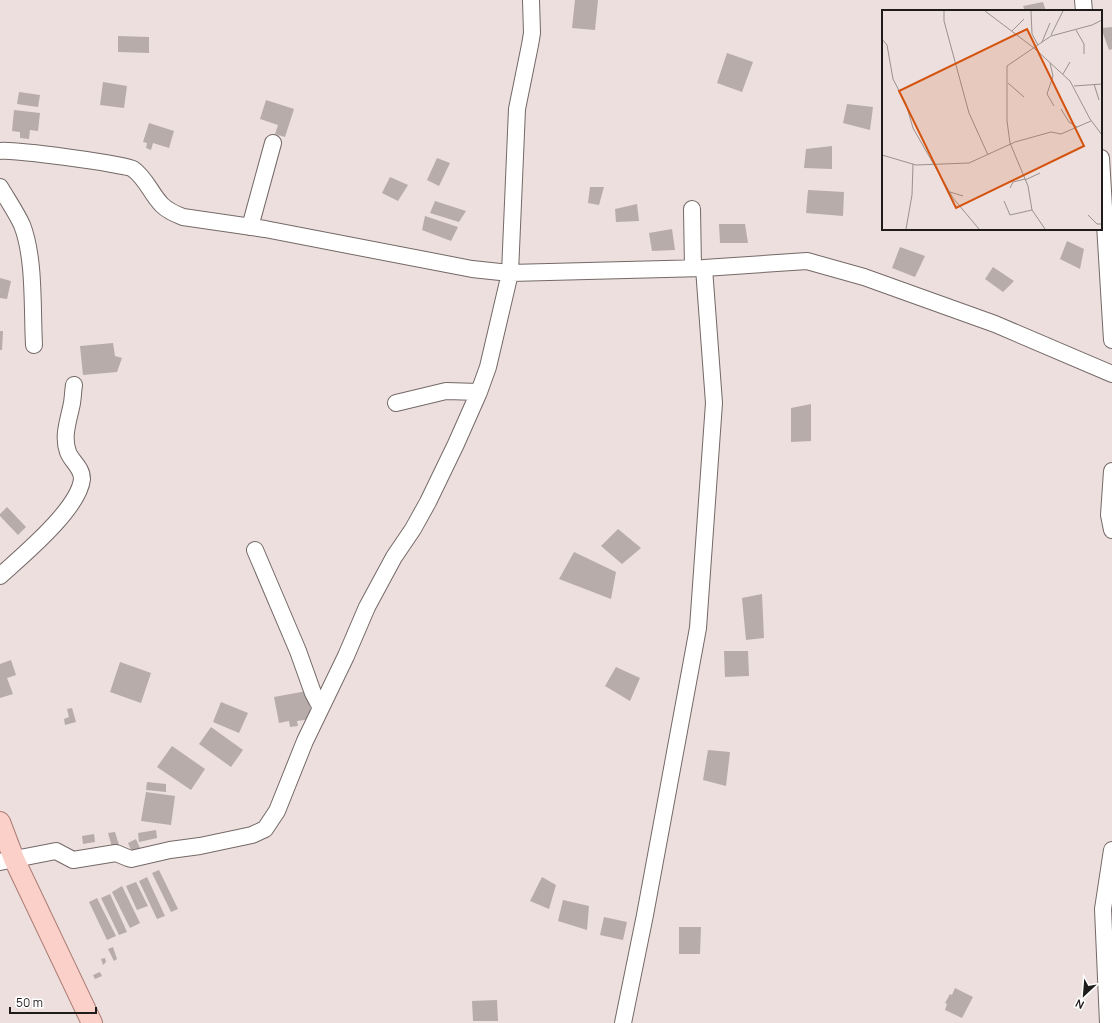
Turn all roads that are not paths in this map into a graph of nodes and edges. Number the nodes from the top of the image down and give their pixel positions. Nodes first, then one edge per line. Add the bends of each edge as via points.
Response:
1 (531, 0) edge
2 (1083, 0) edge
3 (1084, 10) edge
4 (273, 143) dead end
5 (0, 151) edge
6 (1102, 175) edge
7 (0, 187) edge
8 (692, 210) dead end
9 (250, 227) junction
10 (699, 268) junction
11 (510, 273) junction
12 (1112, 340) edge
13 (34, 345) dead end
14 (1112, 374) edge
15 (74, 385) dead end
16 (479, 392) junction
17 (396, 404) dead end
18 (1112, 471) edge
19 (1112, 530) edge
20 (255, 550) dead end
21 (0, 576) edge
22 (321, 708) junction
23 (0, 822) edge
24 (1112, 850) edge
25 (7, 860) edge
26 (92, 1023) edge
27 (623, 1023) edge
28 (1108, 1023) edge

1 - 11 street via 532,33 517,109
2 - 3 street
4 - 9 street
5 - 9 street via 131,168 161,204 171,212 183,217
6 - 12 street
7 - 13 street via 22,225 28,248 32,278
8 - 10 street
9 - 11 street via 472,269
10 - 11 street
10 - 14 street via 807,261 864,277 995,324
10 - 27 street via 714,404 698,628
11 - 16 street via 488,367
15 - 21 street via 66,436 68,452 82,478 77,494 58,522
16 - 17 street via 446,391
16 - 22 street via 428,502 373,594
18 - 19 street via 1109,515
20 - 22 street
22 - 25 street via 278,810 265,829 200,846 130,859 116,853 73,860 56,851
23 - 25 main road
24 - 28 street via 1102,909
25 - 26 main road

